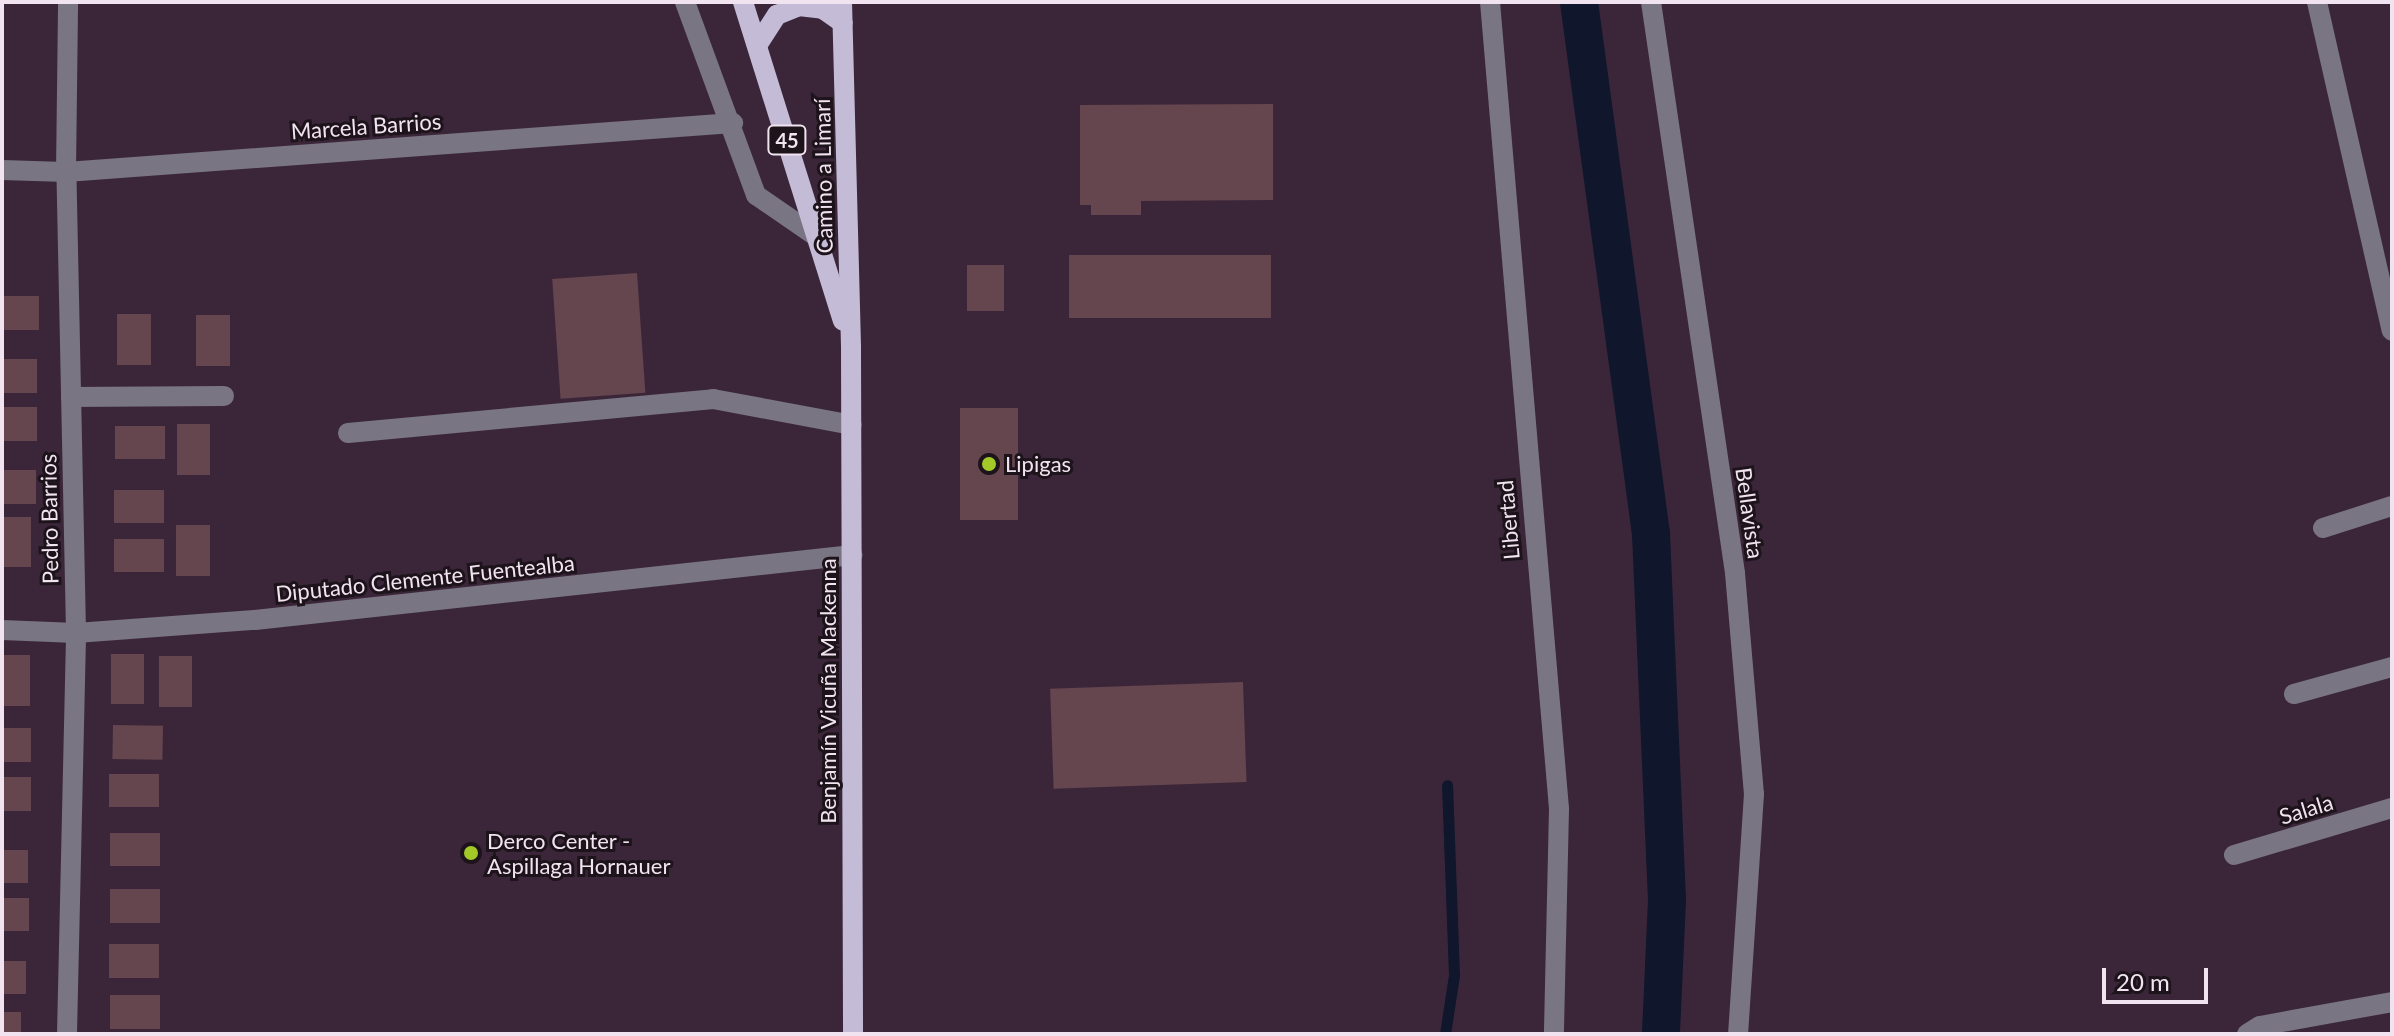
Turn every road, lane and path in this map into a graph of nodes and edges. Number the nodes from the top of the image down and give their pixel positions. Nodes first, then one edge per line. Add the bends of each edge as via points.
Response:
1 (68, 2) edge
2 (685, 2) edge
3 (743, 2) edge
4 (842, 2) edge
5 (1490, 2) edge
6 (1651, 2) edge
7 (2317, 2) edge
8 (843, 23) junction
9 (758, 44) junction
10 (733, 123) junction
11 (2, 170) edge
12 (66, 172) junction
13 (817, 237) junction
14 (2392, 331) edge
15 (851, 348) junction
16 (224, 396) dead end
17 (71, 397) junction
18 (852, 425) junction
19 (348, 433) dead end
20 (2392, 506) edge
21 (2323, 528) dead end
22 (852, 555) junction
23 (2, 630) edge
24 (76, 633) junction
25 (2392, 667) edge
26 (2294, 694) dead end
27 (2392, 808) edge
28 (2234, 855) dead end
29 (2392, 1002) edge
30 (67, 1034) edge
31 (853, 1034) edge
32 (1554, 1034) edge
33 (1738, 1034) edge
34 (2247, 1034) edge

1 - 12 street, Pedro Barrios
2 - 10 street
3 - 9 main road, 45
4 - 8 main road, Camino a Limarí
5 - 32 street, Libertad via 1559,809
6 - 33 street, Bellavista via 1735,573 1754,794
7 - 14 street
8 - 9 main road via 823,9 799,6 777,15
8 - 15 main road, Camino a Limarí
9 - 13 main road, 45
10 - 12 street, Marcela Barrios
10 - 13 street via 756,195
11 - 12 street, Marcela Barrios
12 - 17 street, Pedro Barrios
13 - 15 main road, 45
15 - 18 main road, Benjamín Vicuña Mackenna
16 - 17 street
17 - 24 street, Pedro Barrios
18 - 19 street via 713,399
18 - 22 main road, Benjamín Vicuña Mackenna
20 - 21 street
22 - 24 street, Diputado Clemente Fuentealba via 255,620
22 - 31 main road, Benjamín Vicuña Mackenna
23 - 24 street, Diputado Clemente Fuentealba
24 - 30 street, Pedro Barrios
25 - 26 street
27 - 28 street, Salala
29 - 34 street via 2260,1026

